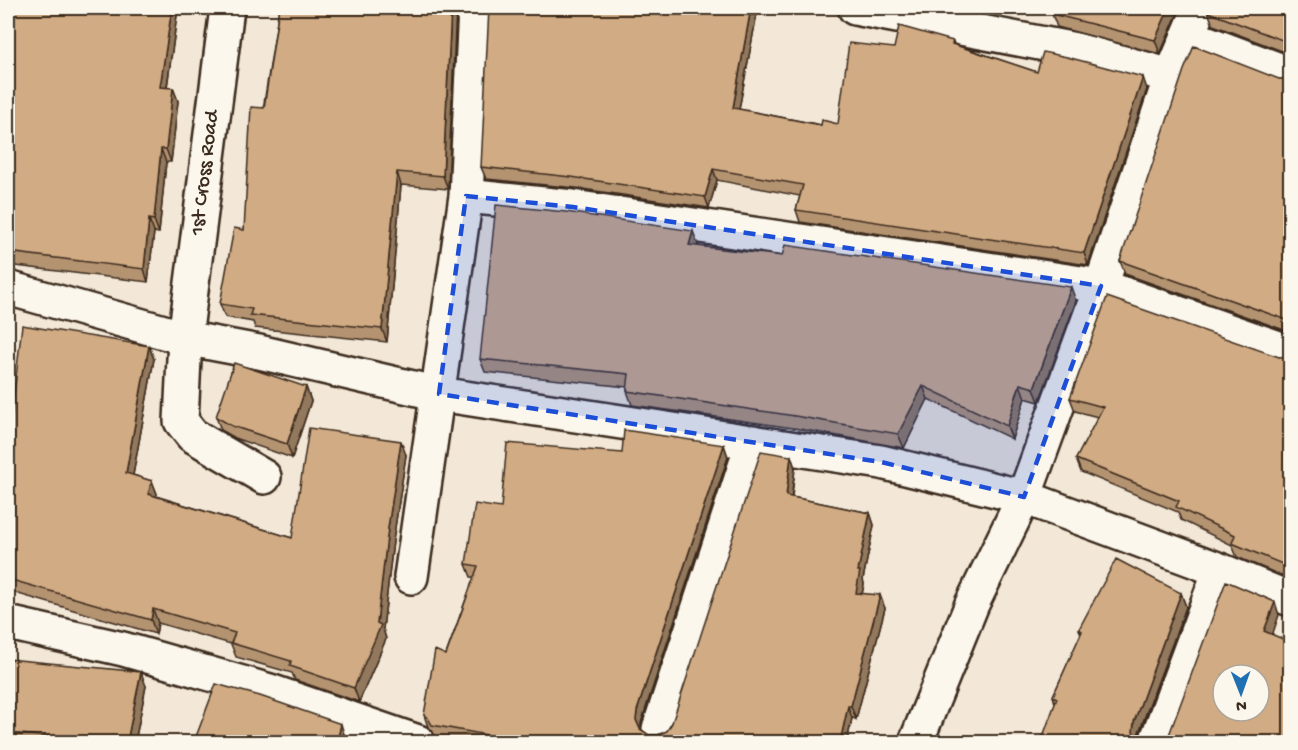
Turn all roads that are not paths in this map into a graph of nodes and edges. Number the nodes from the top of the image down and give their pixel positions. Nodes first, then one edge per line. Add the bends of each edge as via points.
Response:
1 (227, 8) edge
2 (476, 8) edge
3 (855, 8) edge
4 (1195, 22) edge
5 (1290, 74) edge
6 (1171, 76) junction
7 (466, 196) junction
8 (1101, 286) junction
9 (8, 288) edge
10 (185, 338) junction
11 (1290, 352) edge
12 (439, 394) junction
13 (753, 442) junction
14 (264, 477) dead end
15 (1024, 497) junction
16 (1220, 570) junction
17 (411, 577) dead end
18 (1290, 600) edge
19 (8, 623) edge
20 (659, 729) dead end
21 (418, 742) edge
22 (916, 742) edge
23 (1156, 742) edge

1 - 10 street, 1st Cross Road
2 - 7 street
3 - 6 street via 1076,50
4 - 5 street
4 - 6 street
6 - 8 street
7 - 8 street via 585,208
7 - 12 street
8 - 11 street
8 - 15 street
9 - 10 street
10 - 12 street
10 - 14 street, 1st Cross Road via 181,421 192,435
12 - 13 street
12 - 17 street
13 - 15 street via 881,462
13 - 20 street
15 - 16 street
15 - 22 street via 972,604
16 - 18 street
16 - 23 street
19 - 21 street via 123,649 270,691

